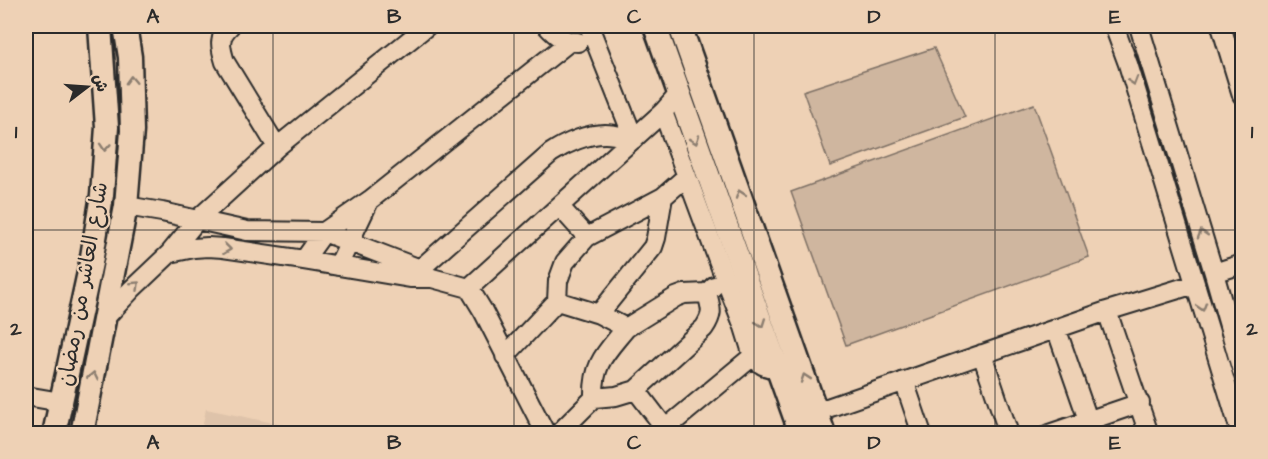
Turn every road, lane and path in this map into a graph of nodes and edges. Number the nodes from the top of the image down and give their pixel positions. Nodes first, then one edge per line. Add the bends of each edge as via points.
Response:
1 (100, 26) edge
2 (125, 26) edge
3 (230, 26) edge
4 (427, 26) edge
5 (547, 26) edge
6 (655, 26) edge
7 (680, 26) edge
8 (1114, 26) edge
9 (1138, 26) edge
10 (1221, 26) edge
11 (592, 34) edge
12 (569, 42) junction
13 (679, 94) junction
14 (1242, 95) edge
15 (663, 112) junction
16 (1166, 116) junction
17 (1146, 122) junction
18 (634, 139) junction
19 (277, 147) junction
20 (687, 176) junction
21 (663, 197) junction
22 (370, 200) junction
23 (126, 206) junction
24 (560, 207) junction
25 (197, 220) junction
26 (324, 232) junction
27 (587, 237) junction
28 (350, 241) junction
29 (170, 253) junction
30 (304, 260) junction
31 (1242, 264) edge
32 (338, 266) junction
33 (1214, 273) junction
34 (421, 275) junction
35 (724, 276) junction
36 (1195, 284) junction
37 (469, 288) junction
38 (707, 293) junction
39 (557, 301) junction
40 (1107, 310) junction
41 (599, 314) junction
42 (104, 319) junction
43 (626, 328) junction
44 (1056, 328) junction
45 (982, 354) junction
46 (505, 356) junction
47 (753, 356) junction
48 (777, 368) junction
49 (1242, 371) edge
50 (904, 381) junction
51 (636, 390) junction
52 (26, 396) edge
53 (594, 398) junction
54 (61, 402) junction
55 (1140, 404) junction
56 (820, 423) edge
57 (1091, 427) edge
58 (662, 431) edge
59 (54, 434) edge
60 (82, 434) edge
61 (546, 434) edge
62 (558, 434) edge
63 (801, 434) edge
64 (922, 434) edge
65 (1009, 434) edge
66 (1049, 434) edge
67 (1149, 434) edge
68 (1241, 434) edge

1 -> 54 main road, شارع العاشر من رمضان via 107,127 102,195
23 -> 2 main road, شارع العاشر من رمضان via 132,130
3 - 19 street via 221,37 225,62
4 - 19 street
5 - 12 street
6 - 13 main road
56 -> 7 main road
8 -> 17 street
9 - 16 street
10 - 14 street
11 - 12 street
11 - 18 street
12 - 22 street
13 - 15 street
13 -> 48 main road
15 - 18 street
15 - 20 street
16 - 17 street
33 -> 16 street
17 - 36 street
18 - 24 street
18 - 34 street via 601,134 551,153
19 - 25 street
20 - 21 street
20 - 35 street
21 - 27 street
21 - 41 street via 652,247
22 - 26 street
22 - 28 street
23 - 25 street
23 - 42 main road, شارع العاشر من رمضان
24 - 27 street
24 - 37 street
25 - 26 street via 247,231
25 - 29 street
26 - 28 street
26 - 30 street
27 - 39 street via 565,262 558,281
28 - 32 street
28 - 34 street
29 -> 30 street via 208,247
42 -> 29 street
30 - 32 street
31 - 33 street
32 - 34 street
33 - 49 street
34 - 37 street
35 - 38 street
35 - 47 street
36 - 40 street
36 -> 68 street
37 - 46 street
38 - 43 street via 676,297
38 - 51 street via 711,310 704,328
39 - 41 street
39 - 46 street
40 - 44 street
40 - 55 street
41 - 43 street
60 -> 42 main road, شارع العاشر من رمضان
43 - 53 street via 598,364
44 - 45 street
44 - 57 street
45 - 50 street
45 - 65 street
46 - 61 street
47 - 48 street via 759,364
47 - 58 street
48 - 63 main road
50 - 56 street
50 - 64 street
51 - 53 street
51 - 58 street
52 - 54 street
53 - 62 street
54 - 59 main road, شارع العاشر من رمضان
55 - 57 street
55 - 67 street
57 - 66 street

